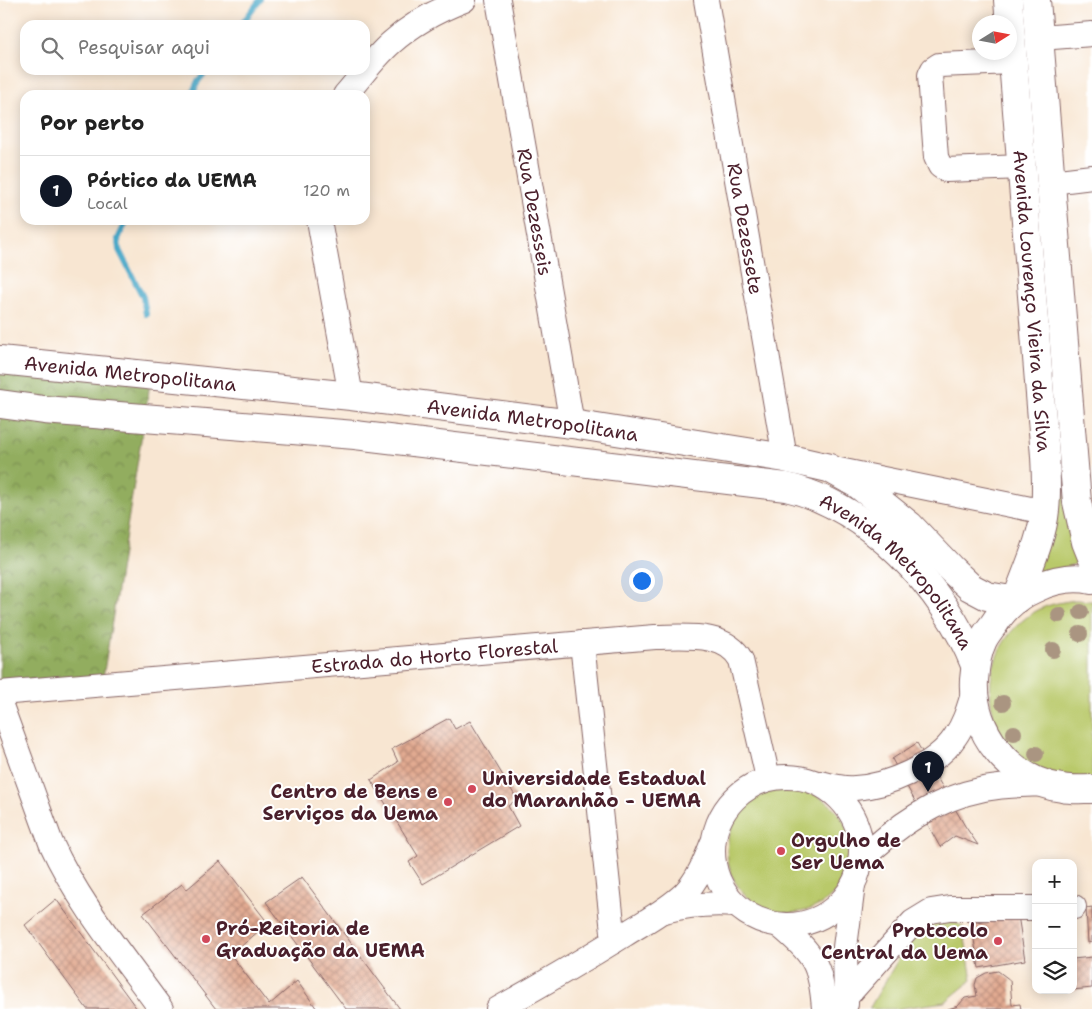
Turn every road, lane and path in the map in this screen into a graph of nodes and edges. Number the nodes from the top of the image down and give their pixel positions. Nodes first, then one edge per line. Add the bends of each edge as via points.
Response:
1 (464, 0) edge
2 (498, 0) edge
3 (706, 0) edge
4 (1008, 0) edge
5 (1036, 0) edge
6 (1092, 34) edge
7 (1040, 38) junction
8 (1013, 62) junction
9 (370, 66) edge
10 (362, 75) edge
11 (349, 90) edge
12 (1022, 167) junction
13 (1092, 177) edge
14 (1051, 182) junction
15 (320, 225) edge
16 (0, 360) edge
17 (351, 396) junction
18 (0, 404) edge
19 (572, 424) junction
20 (784, 458) junction
21 (829, 468) junction
22 (1045, 512) junction
23 (1092, 557) edge
24 (1092, 580) edge
25 (1017, 598) junction
26 (582, 644) junction
27 (974, 678) junction
28 (0, 693) edge
29 (0, 703) edge
30 (768, 778) junction
31 (816, 782) junction
32 (1045, 784) junction
33 (1092, 789) edge
34 (712, 842) junction
35 (860, 861) junction
36 (854, 884) junction
37 (736, 905) junction
38 (1032, 908) edge
39 (660, 912) junction
40 (780, 926) junction
41 (614, 941) junction
42 (846, 1003) edge
43 (162, 1009) edge
44 (498, 1009) edge
45 (824, 1009) edge

1 - 9 street via 448,6 390,43
2 - 19 street, Rua Dezesseis
3 - 20 street, Rua Dezessete
4 - 8 main road, Avenida Lourenço Vieira da Silva
5 - 7 main road, Avenida Lourenço Vieira da Silva
6 - 7 street
7 - 14 main road, Avenida Lourenço Vieira da Silva
8 - 12 main road, Avenida Lourenço Vieira da Silva
8 - 12 street via 939,65 933,69 930,75 936,157 946,170
10 - 11 street
12 - 22 main road, Avenida Lourenço Vieira da Silva via 1045,456
13 - 14 street
14 - 23 main road, Avenida Lourenço Vieira da Silva via 1077,502
15 - 17 street
16 - 17 main road, Avenida Metropolitana
17 - 19 main road, Avenida Metropolitana
18 - 27 main road, Avenida Metropolitana via 355,436 801,490 848,513 897,552 947,612 968,646
19 - 20 main road, Avenida Metropolitana
20 - 21 main road, Avenida Metropolitana
21 - 22 street
21 - 25 main road, Avenida Metropolitana via 892,510 970,587 987,596
22 - 25 main road, Avenida Lourenço Vieira da Silva
24 - 25 main road via 1068,579 1047,583
25 - 27 main road via 983,640
26 - 28 street, Estrada do Horto Florestal
26 - 30 street, Estrada do Horto Florestal via 681,637 714,640 733,648 741,660
26 - 41 street
27 - 31 street via 964,721 955,738 931,762 873,785 854,788
27 - 32 main road, Avenida Metropolitana via 980,719 997,751 1013,766
29 - 43 street via 61,866 85,905
30 - 31 street via 792,776
30 - 34 street via 748,787 731,801 718,820
31 - 35 street via 836,795 851,814 860,837
32 - 33 main road, Avenida Metropolitana via 1068,789
32 - 35 street via 983,789 927,809 901,824
34 - 37 street via 714,865 721,887
34 - 39 street via 694,881 684,894
35 - 36 street
36 - 40 street via 841,902 824,916 803,924
36 - 42 street via 844,947
37 - 39 street via 684,906
37 - 40 street via 756,919
38 - 42 street via 931,911 913,922
39 - 41 street
40 - 45 street via 801,943 813,959 820,977
41 - 44 street

